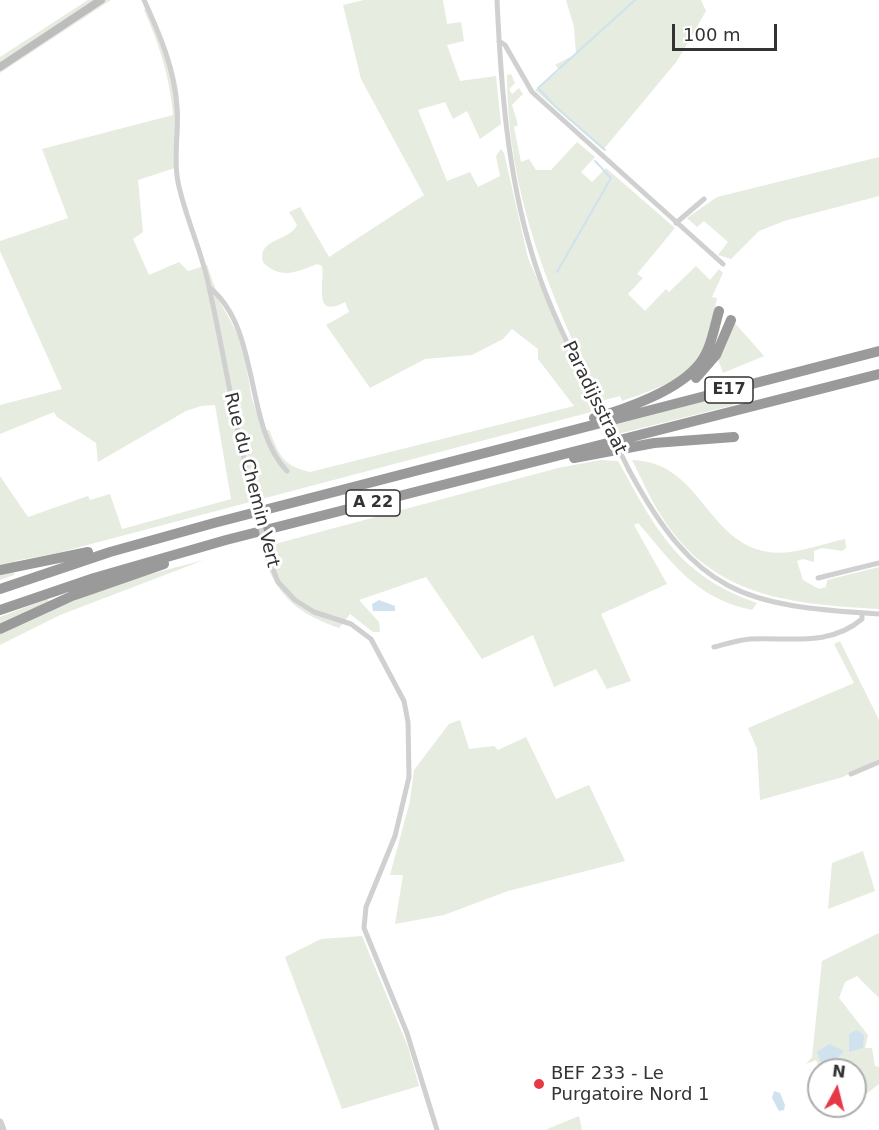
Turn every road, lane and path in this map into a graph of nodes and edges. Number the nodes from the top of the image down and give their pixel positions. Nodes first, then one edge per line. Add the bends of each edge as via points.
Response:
1 (101, 0) edge
2 (144, 0) edge
3 (497, 0) edge
4 (499, 41) junction
5 (0, 68) edge
6 (704, 199) dead end
7 (675, 223) junction
8 (723, 264) dead end
9 (210, 287) junction
10 (718, 311) dead end
11 (731, 320) dead end
12 (879, 351) edge
13 (879, 374) edge
14 (598, 417) junction
15 (579, 429) joint
16 (734, 437) dead end
17 (537, 440) junction
18 (591, 447) joint
19 (520, 465) junction
20 (287, 471) dead end
21 (159, 538) junction
22 (225, 540) junction
23 (879, 563) edge
24 (0, 570) edge
25 (818, 578) dead end
26 (0, 589) edge
27 (0, 610) edge
28 (862, 613) junction
29 (879, 614) edge
30 (0, 629) edge
31 (714, 647) dead end
32 (879, 762) edge
33 (851, 774) dead end
34 (0, 1122) edge
35 (3, 1130) edge
36 (437, 1130) edge

1 - 5 main road
2 - 9 street, Rue du Chemin Vert via 171,70 177,105 178,183
3 - 4 street, Paradijsstraat
4 - 7 street via 532,92
4 - 28 street, Paradijsstraat, bridge via 504,117 521,215 546,292 591,393 659,522 679,547 719,582 742,593 795,607
6 - 7 street
7 - 8 street
9 - 20 street, Rue du Chemin Vert via 219,294 245,343 256,402 276,455
9 - 36 street, Rue du Chemin Vert, bridge via 232,412 267,554 278,582 314,612 351,624 371,639 404,701 409,777 395,836 366,907 364,928 407,1033
10 - 14 highway via 708,350 691,374 672,387
11 - 14 highway via 716,355 695,378 678,390 633,409
12 - 15 highway, E17
13 - 18 highway, E17
14 - 17 highway
15 - 17 highway, A 22
16 - 19 highway via 673,440 546,464
17 - 21 highway, A 22
18 - 19 highway, A 22
19 - 22 highway, A 22
21 - 24 highway
21 - 26 highway, A 22
22 - 27 highway, A 22
22 - 30 highway via 72,596
23 - 25 street
28 - 29 street, Paradijsstraat
28 - 31 street via 862,619 853,626 828,636 807,640 750,639
32 - 33 street
34 - 35 street

